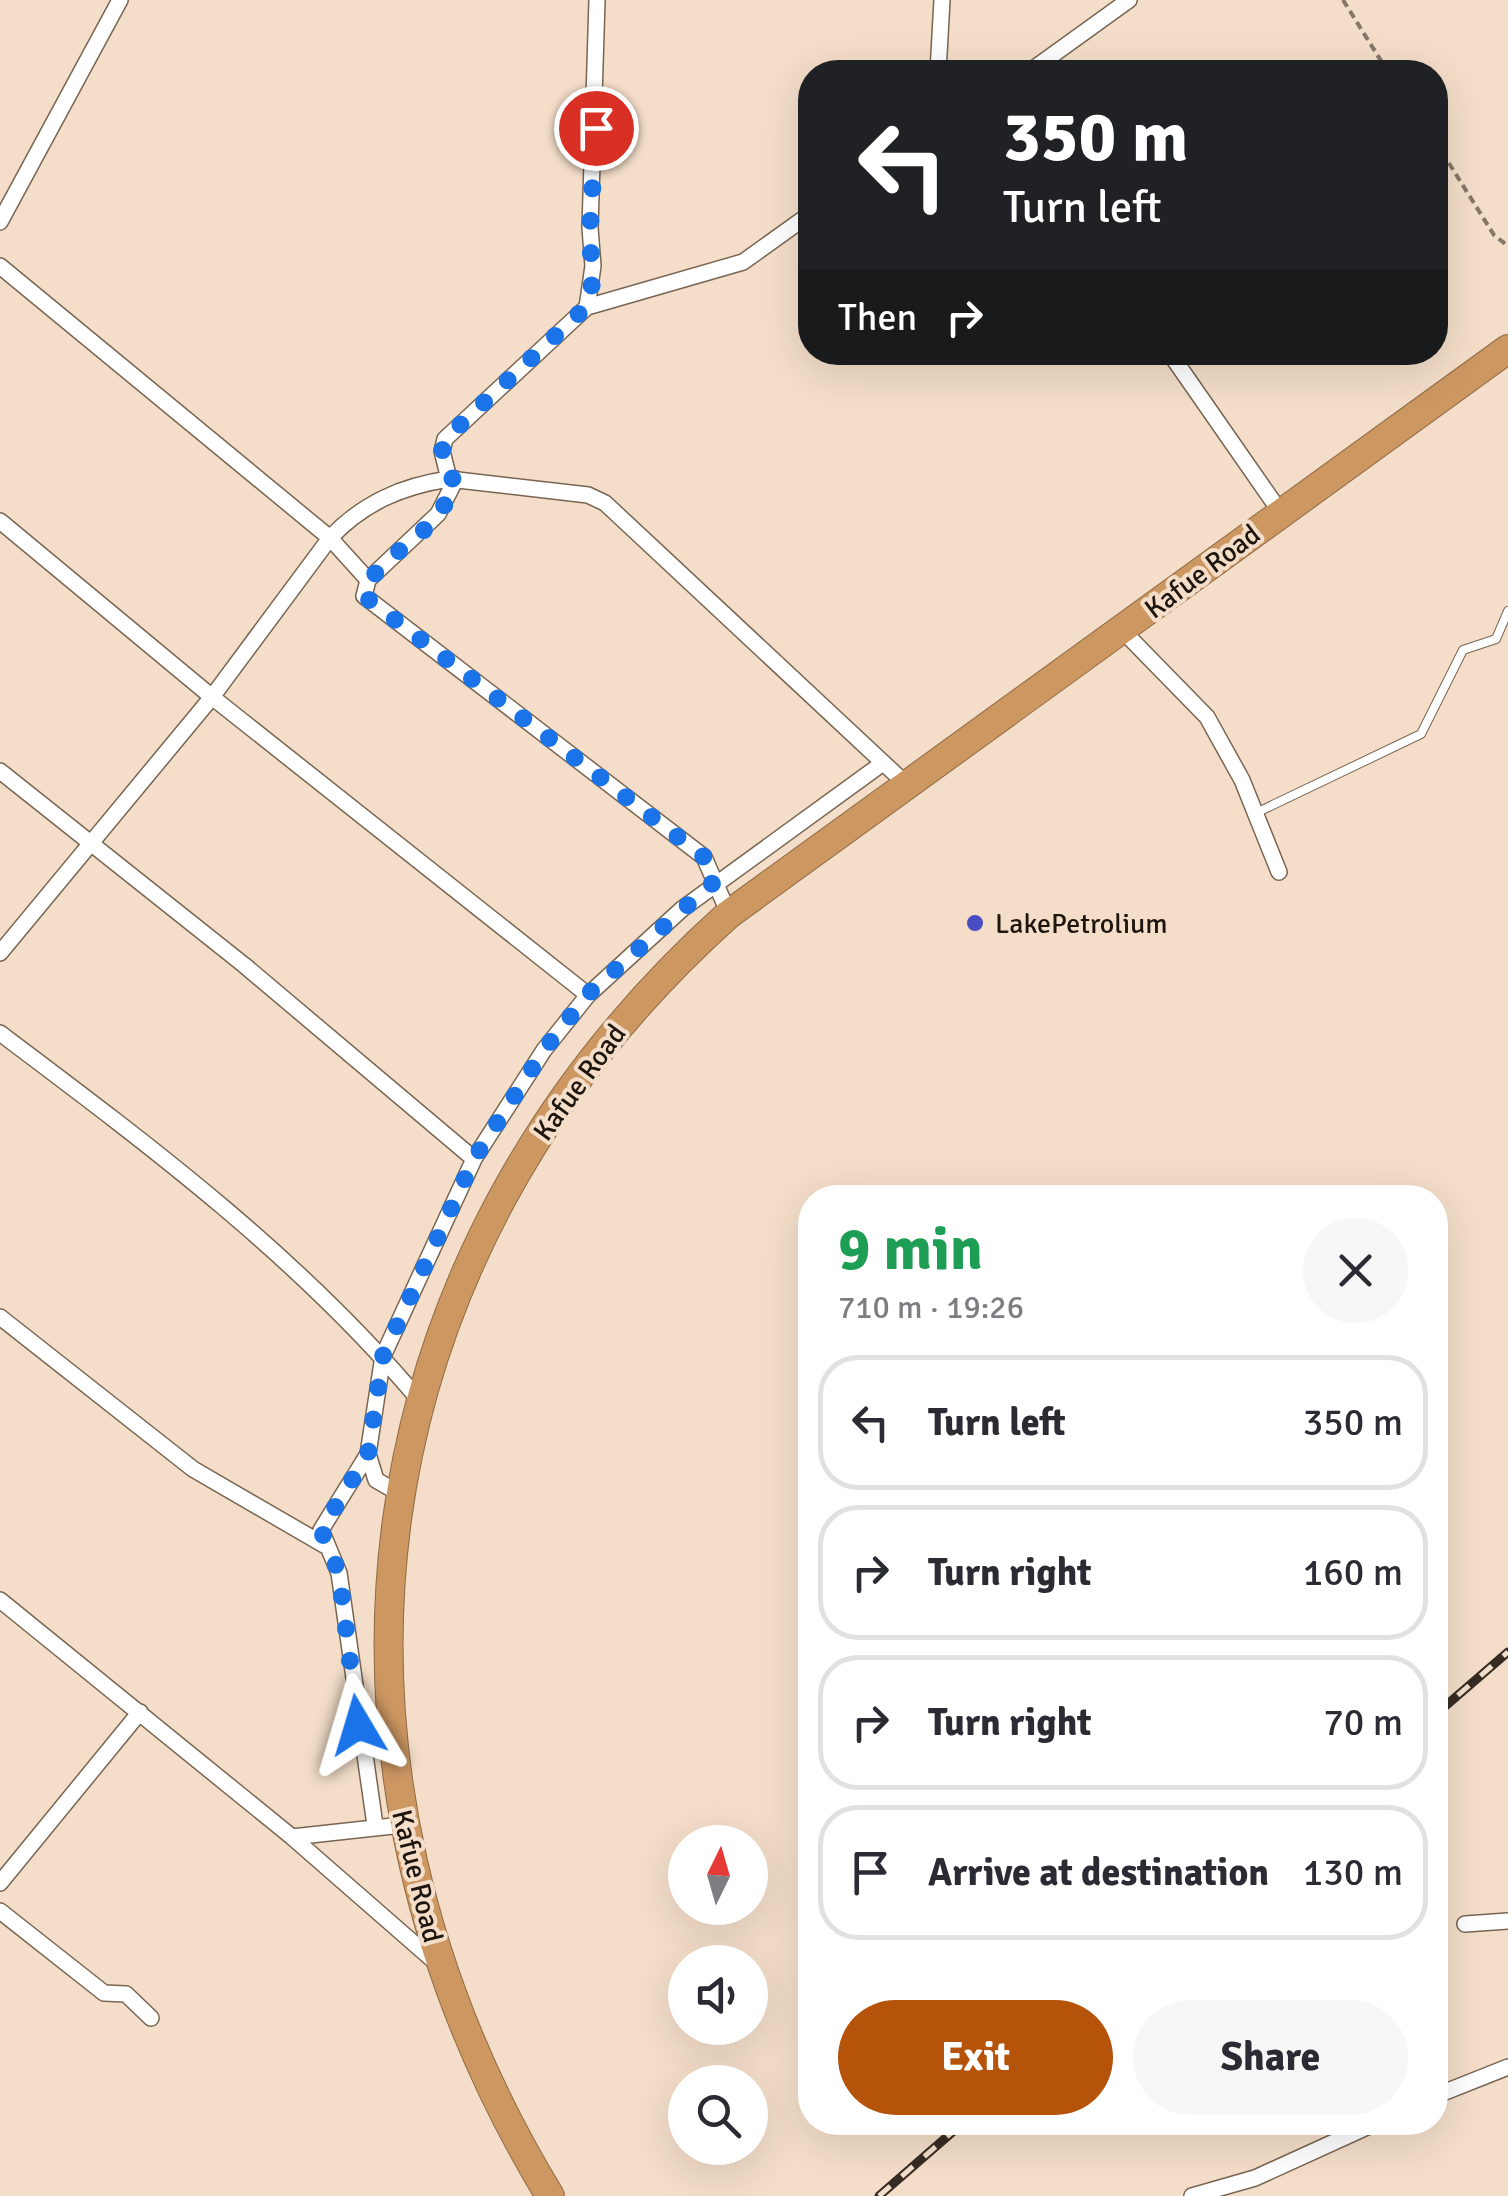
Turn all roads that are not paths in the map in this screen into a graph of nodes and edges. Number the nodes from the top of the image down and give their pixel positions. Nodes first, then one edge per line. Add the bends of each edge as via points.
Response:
1 (120, 0) edge
2 (597, 0) edge
3 (942, 0) edge
4 (1129, 0) edge
5 (939, 60) edge
6 (1046, 60) edge
7 (0, 222) edge
8 (798, 222) edge
9 (0, 266) edge
10 (586, 307) junction
11 (1508, 349) edge
12 (1178, 365) edge
13 (453, 479) junction
14 (1281, 513) junction
15 (0, 522) edge
16 (330, 538) junction
17 (368, 580) junction
18 (1508, 612) edge
19 (1123, 631) junction
20 (212, 697) junction
21 (883, 763) junction
22 (0, 771) edge
23 (906, 784) junction
24 (1256, 813) junction
25 (90, 842) junction
26 (1279, 872) dead end
27 (716, 880) junction
28 (729, 914) junction
29 (0, 953) edge
30 (588, 994) junction
31 (0, 1033) edge
32 (474, 1159) junction
33 (0, 1318) edge
34 (383, 1356) junction
35 (420, 1400) junction
36 (368, 1454) junction
37 (402, 1495) junction
38 (324, 1545) junction
39 (0, 1600) edge
40 (140, 1712) junction
41 (388, 1825) junction
42 (292, 1837) junction
43 (0, 1883) edge
44 (0, 1912) edge
45 (1508, 1921) edge
46 (1465, 1924) dead end
47 (441, 1968) junction
48 (151, 2018) dead end
49 (1508, 2067) edge
50 (1448, 2091) edge
51 (1349, 2135) edge
52 (550, 2196) edge
53 (1192, 2196) edge

1 - 7 street
2 - 10 street
3 - 5 street
4 - 6 street
8 - 10 street via 725,269
9 - 16 street
10 - 13 street via 445,439 442,452
11 - 14 highway, Kafue Road
12 - 14 street
13 - 16 street via 384,496
13 - 17 street via 429,526
13 - 21 street via 605,502
14 - 19 highway, Kafue Road
15 - 20 street
16 - 17 street
16 - 20 street
17 - 27 street via 369,601 704,857
18 - 24 lane via 1496,640 1464,650 1421,734
19 - 23 highway, Kafue Road
19 - 24 street via 1207,717
20 - 25 street
20 - 30 street
21 - 23 street
21 - 27 street
22 - 25 street
23 - 28 highway, Kafue Road
24 - 26 street
25 - 29 street
25 - 32 street
27 - 28 street
27 - 30 street
28 - 35 highway, Kafue Road via 626,1017 542,1130 484,1236
30 - 32 street
31 - 34 street via 232,1212
32 - 34 street
33 - 38 street via 193,1469
34 - 35 street
34 - 36 street
35 - 37 highway, Kafue Road
36 - 37 street via 376,1480
36 - 38 street via 321,1530
37 - 41 highway, Kafue Road via 390,1584
38 - 41 street via 339,1573
39 - 40 street
40 - 42 street
40 - 43 street
41 - 42 street
41 - 47 highway, Kafue Road
42 - 47 street
44 - 48 street via 104,1993 126,1994
45 - 46 street
47 - 52 highway, Kafue Road via 484,2077
49 - 50 street
51 - 53 street via 1255,2178

